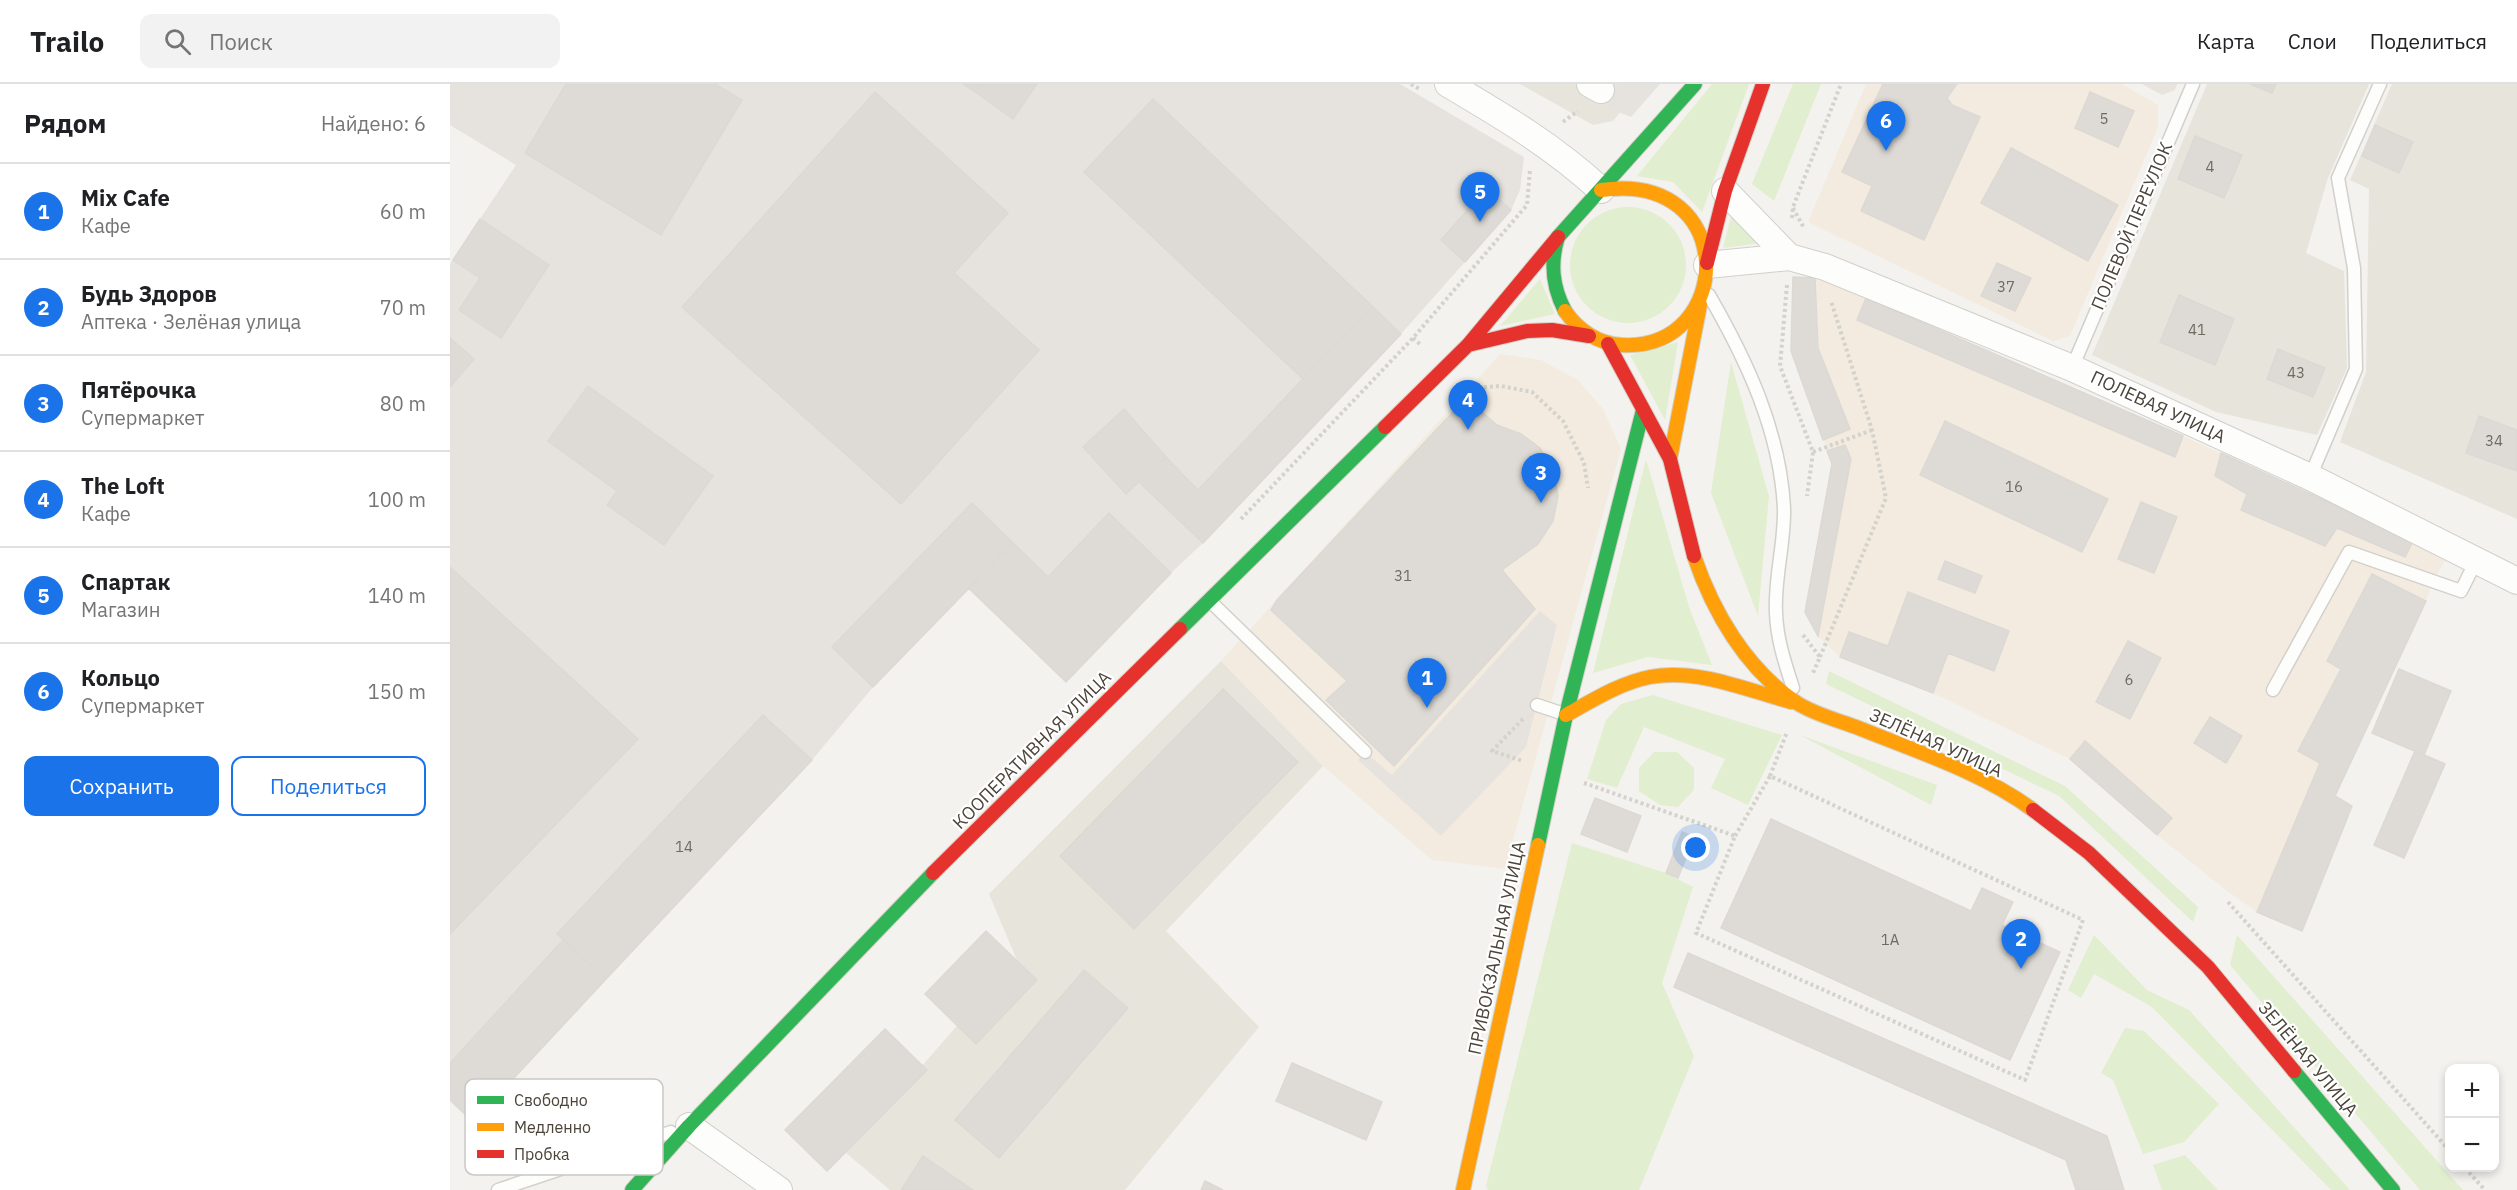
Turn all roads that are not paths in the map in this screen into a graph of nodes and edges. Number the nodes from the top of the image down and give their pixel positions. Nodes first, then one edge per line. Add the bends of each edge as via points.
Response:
1 (1448, 84) edge
2 (1695, 84) edge
3 (1763, 84) edge
4 (2193, 84) edge
5 (2380, 84) edge
6 (1601, 190) junction
7 (1725, 191) junction
8 (1558, 237) junction
9 (1789, 257) junction
10 (1705, 276) junction
11 (1589, 336) junction
12 (1608, 344) junction
13 (1468, 345) junction
14 (2072, 368) junction
15 (1643, 410) junction
16 (1670, 459) junction
17 (2310, 477) junction
18 (2476, 561) junction
19 (2517, 581) edge
20 (1209, 599) junction
21 (2273, 690) dead end
22 (1798, 704) junction
23 (1537, 705) road end
24 (1566, 715) junction
25 (1365, 752) dead end
26 (689, 1126) junction
27 (663, 1135) edge
28 (663, 1155) edge
29 (543, 1175) edge
30 (645, 1175) edge
31 (498, 1190) edge
32 (632, 1190) edge
33 (778, 1190) edge
34 (1463, 1190) edge
35 (2393, 1190) edge

1 - 6 street via 1539,139
2 - 6 street
3 - 7 street
4 - 14 lane, ПОЛЕВОЙ ПЕРЕУЛОК
5 - 17 lane via 2338,178 2354,268 2356,369
6 - 8 street
6 - 10 street via 1627,186 1651,190 1671,200 1690,218 1701,239
7 - 9 street
7 - 10 street
8 - 11 street via 1551,267 1554,288 1574,323
8 - 13 street, КООПЕРАТИВНАЯ УЛИЦА
9 - 10 street, ПОЛЕВАЯ УЛИЦА
9 - 14 street, ПОЛЕВАЯ УЛИЦА via 1825,267
10 - 12 street via 1694,312 1681,327 1663,338 1635,345
10 - 16 street, ЗЕЛЁНАЯ УЛИЦА
10 - 22 lane via 1762,402 1780,463 1784,511 1776,611 1779,645
11 - 12 street
11 - 13 street via 1552,330 1527,331
12 - 15 street, ЗЕЛЁНАЯ УЛИЦА
13 - 20 street, КООПЕРАТИВНАЯ УЛИЦА
14 - 17 street, ПОЛЕВАЯ УЛИЦА
15 - 16 street, ЗЕЛЁНАЯ УЛИЦА
15 - 24 street, ПРИВОКЗАЛЬНАЯ УЛИЦА
16 - 22 street, ЗЕЛЁНАЯ УЛИЦА via 1688,538 1718,614 1769,680
17 - 18 street, ПОЛЕВАЯ УЛИЦА
18 - 19 street, ПОЛЕВАЯ УЛИЦА
18 - 21 lane via 2461,591 2349,552
20 - 25 lane
20 - 26 street, КООПЕРАТИВНАЯ УЛИЦА via 915,891
22 - 24 street via 1686,675 1662,675 1634,682
22 - 35 street, ЗЕЛЁНАЯ УЛИЦА via 1959,769 2023,803 2089,853 2208,967
23 - 24 lane
24 - 34 street, ПРИВОКЗАЛЬНАЯ УЛИЦА
26 - 27 lane
26 - 28 street, КООПЕРАТИВНАЯ УЛИЦА
26 - 33 street
29 - 31 lane
30 - 32 street, КООПЕРАТИВНАЯ УЛИЦА

